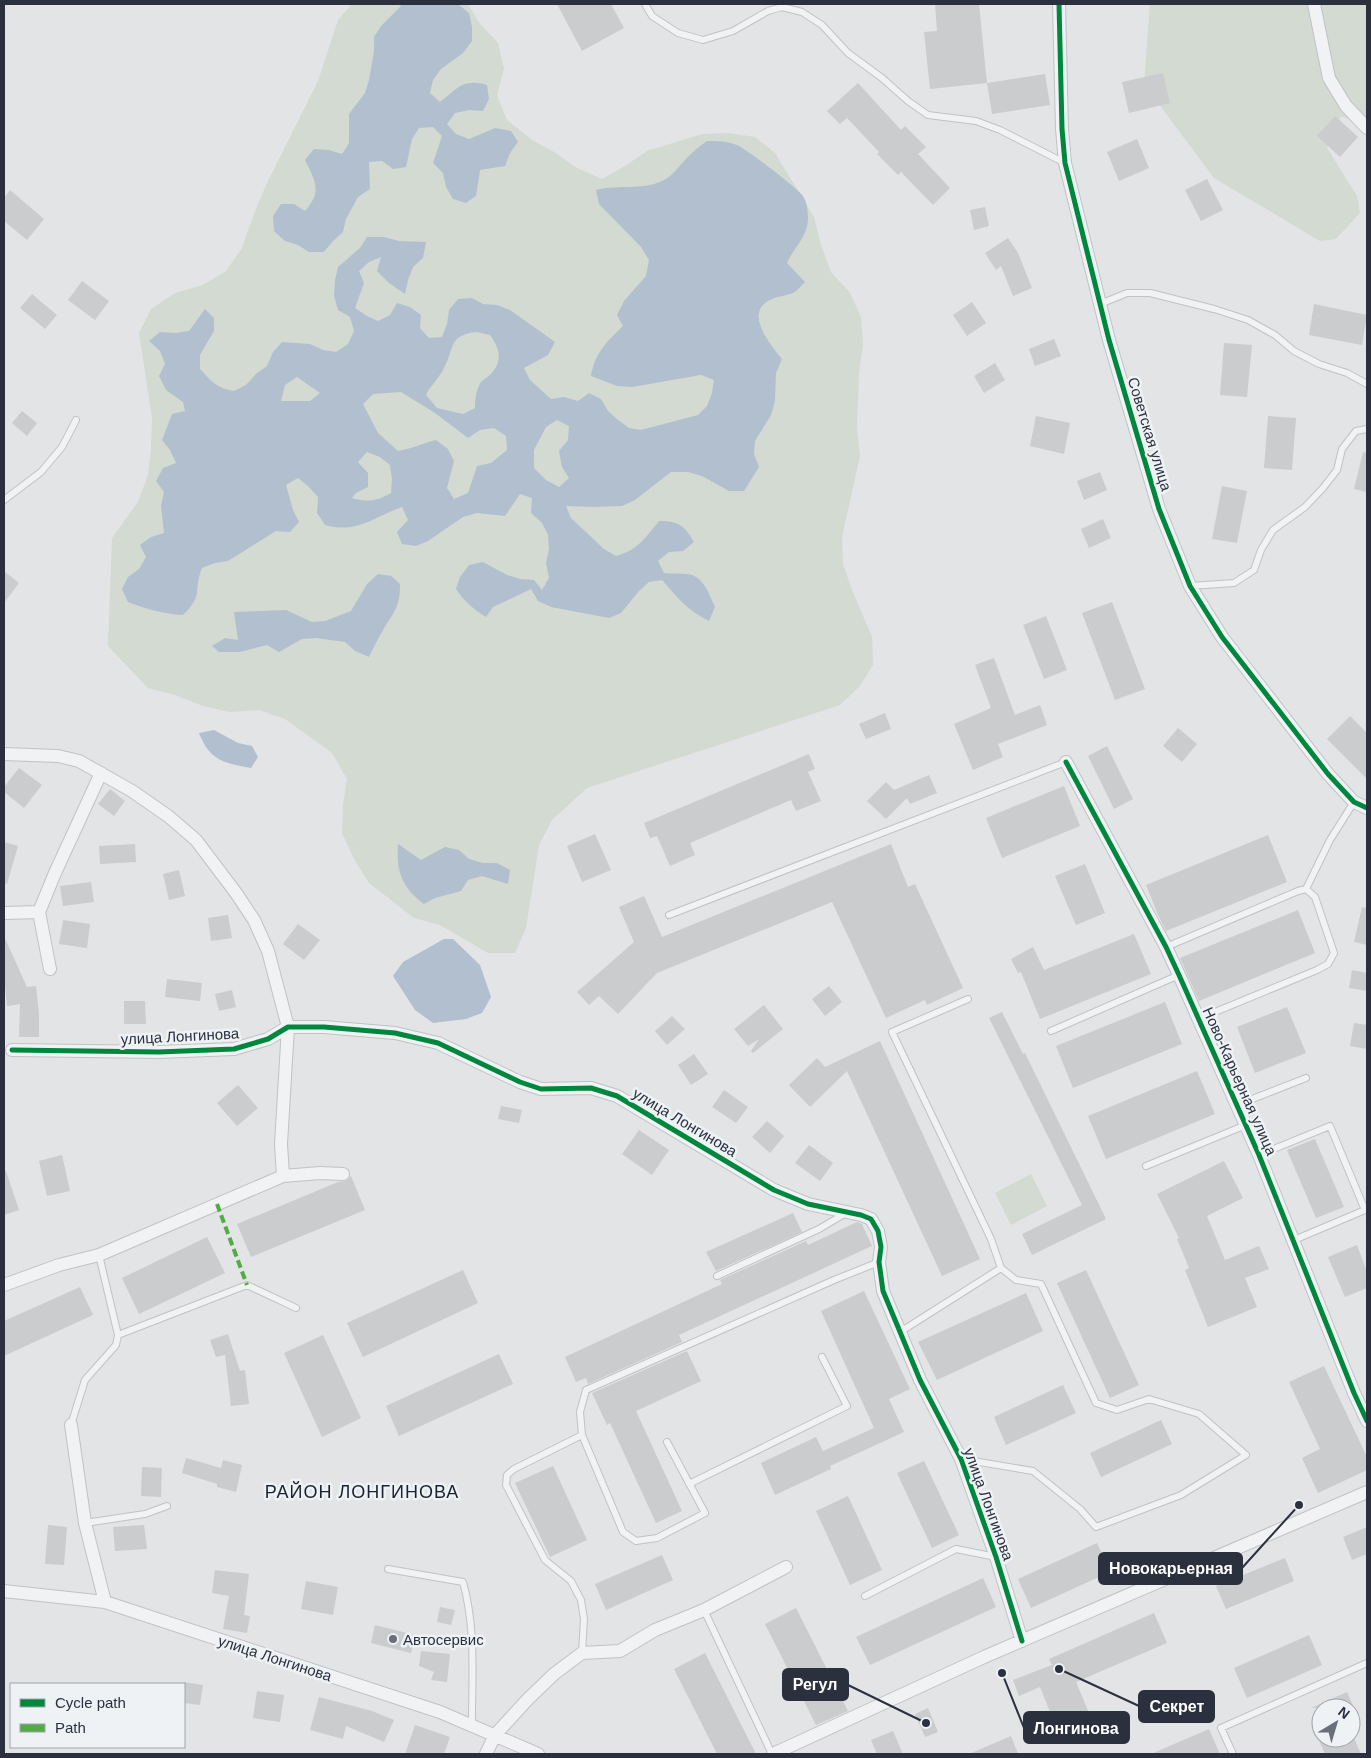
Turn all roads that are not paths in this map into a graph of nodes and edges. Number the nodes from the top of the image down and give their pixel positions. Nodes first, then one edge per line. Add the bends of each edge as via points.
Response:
1 (644, 4) edge
2 (1058, 4) edge
3 (1314, 4) edge
4 (1367, 128) edge
5 (1065, 163) junction
6 (1100, 304) junction
7 (1367, 384) edge
8 (76, 420) dead end
9 (1367, 429) edge
10 (4, 500) edge
11 (1190, 586) junction
12 (4, 754) edge
13 (1066, 762) joint
14 (101, 773) junction
15 (1354, 802) junction
16 (1367, 808) edge
17 (1306, 890) junction
18 (39, 912) junction
19 (4, 913) edge
20 (669, 915) dead end
21 (1166, 947) junction
22 (50, 969) dead end
23 (1178, 975) junction
24 (968, 999) dead end
25 (1198, 1019) junction
26 (288, 1027) junction
27 (1051, 1031) dead end
28 (12, 1050) dead end
29 (1306, 1078) dead end
30 (1237, 1105) junction
31 (1246, 1125) junction
32 (1259, 1155) junction
33 (1146, 1166) dead end
34 (344, 1174) dead end
35 (283, 1176) junction
36 (847, 1212) junction
37 (1294, 1240) junction
38 (99, 1255) junction
39 (879, 1262) junction
40 (1001, 1268) junction
41 (716, 1276) dead end
42 (4, 1284) edge
43 (296, 1308) dead end
44 (900, 1332) junction
45 (118, 1335) junction
46 (822, 1357) dead end
47 (1367, 1421) edge
48 (71, 1425) joint
49 (582, 1435) junction
50 (667, 1442) dead end
51 (961, 1459) junction
52 (690, 1484) junction
53 (1367, 1492) edge
54 (168, 1506) dead end
55 (85, 1524) junction
56 (996, 1557) junction
57 (786, 1567) dead end
58 (388, 1569) dead end
59 (4, 1591) edge
60 (865, 1596) dead end
61 (105, 1602) junction
62 (704, 1610) junction
63 (1022, 1641) junction
64 (582, 1653) junction
65 (1367, 1663) edge
66 (472, 1725) junction
67 (495, 1735) junction
68 (486, 1754) edge
69 (538, 1754) edge
70 (772, 1754) edge
71 (1233, 1754) edge

1 - 5 lane via 652,16 678,33 703,40 733,31 768,11 782,7 802,12 822,25 848,52 928,116 976,121
2 - 5 street, Советская улица
3 - 4 street via 1329,78 1346,106
5 - 6 street, Советская улица
6 - 7 lane via 1127,293 1150,293 1214,309 1248,320 1275,335 1294,351
6 - 11 street, Советская улица via 1159,509
8 - 10 lane via 62,447 41,472
9 - 11 lane via 1356,431 1351,437 1342,449 1337,470 1305,507 1273,530 1254,570 1234,583
11 - 15 street, Советская улица via 1222,637 1328,774
12 - 14 street via 58,756 79,761
13 - 20 lane
13 - 21 street, Ново-Карьерная улица
14 - 18 street
14 - 26 street via 168,816 196,840 236,893 268,950
15 - 16 street, Советская улица
15 - 17 lane via 1330,840
17 - 21 lane
17 - 25 lane via 1314,897 1334,953 1328,964
18 - 19 street
18 - 22 street
21 - 23 street, Ново-Карьерная улица
23 - 25 street, Ново-Карьерная улица
23 - 27 lane
24 - 40 lane via 892,1032 991,1239
25 - 30 street, Ново-Карьерная улица
26 - 28 street, улица Лонгинова via 268,1039 234,1049 159,1052
26 - 35 street via 281,1144
26 - 36 street, улица Лонгинова via 324,1026 395,1032 438,1044 541,1089 591,1088 617,1096 774,1190 808,1204
29 - 30 lane
30 - 31 street, Ново-Карьерная улица
31 - 32 street, Ново-Карьерная улица
31 - 33 lane
32 - 37 street, Ново-Карьерная улица
32 - 37 lane via 1330,1126 1365,1210
34 - 35 street
35 - 38 street
36 - 39 street, улица Лонгинова via 871,1220 882,1247
36 - 41 lane via 819,1229
37 - 47 street, Ново-Карьерная улица
38 - 42 street
38 - 45 lane
39 - 44 street, улица Лонгинова via 883,1291
39 - 49 lane via 586,1390 580,1412
40 - 44 lane
40 - 51 lane via 1016,1280 1041,1284 1096,1403 1117,1410 1149,1399 1199,1414 1246,1455 1181,1495 1096,1527 1080,1509 1033,1471
43 - 45 lane via 247,1286
44 - 51 street, улица Лонгинова via 920,1380
45 - 48 lane via 116,1344 85,1380
46 - 52 lane via 847,1406
48 - 55 street
49 - 52 lane via 623,1532 636,1541 657,1538 705,1513
49 - 64 lane via 514,1469 507,1476 506,1485 545,1560 571,1581 581,1600 584,1619
50 - 52 lane
51 - 56 street, улица Лонгинова
53 - 63 street
54 - 55 lane via 145,1514
55 - 61 street
56 - 60 lane via 956,1549
56 - 63 street, улица Лонгинова
57 - 62 street
58 - 66 lane via 463,1582 468,1597 473,1654
59 - 61 street, улица Лонгинова
61 - 66 street, улица Лонгинова
62 - 64 street via 655,1630 620,1651
62 - 70 lane
63 - 70 street
64 - 67 street via 554,1674
65 - 71 lane via 1221,1728
66 - 67 street, улица Лонгинова
67 - 68 street
67 - 69 street, улица Лонгинова

